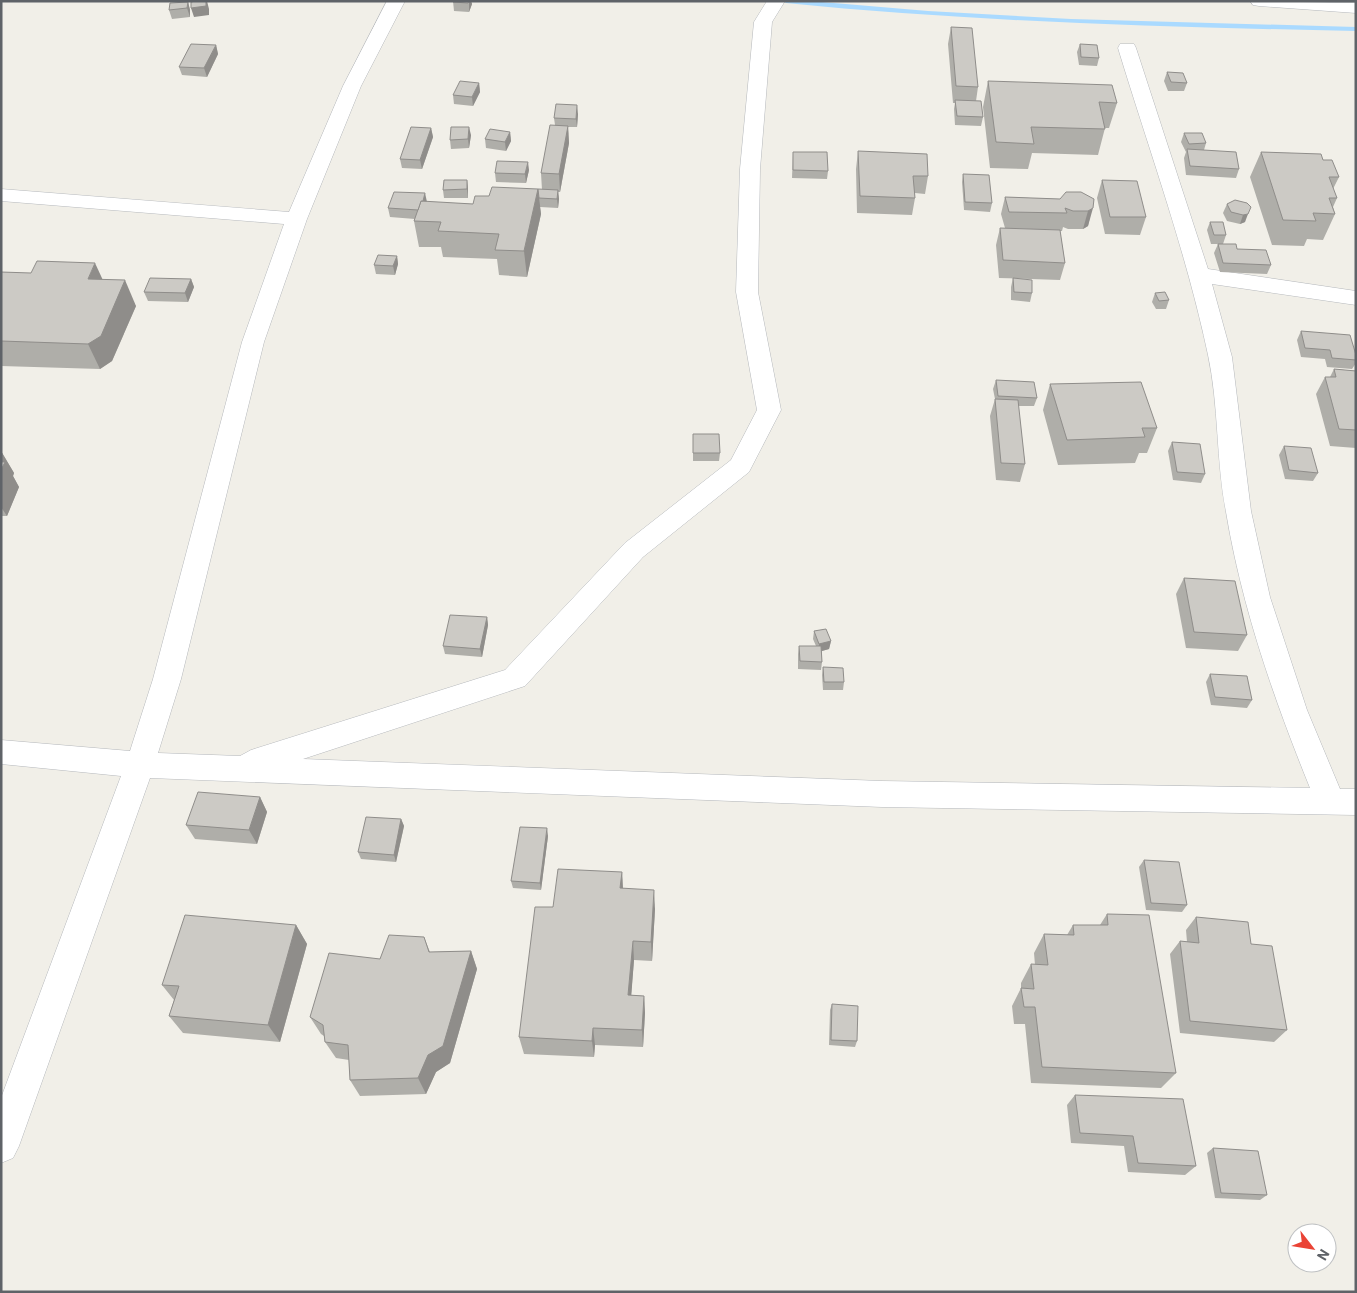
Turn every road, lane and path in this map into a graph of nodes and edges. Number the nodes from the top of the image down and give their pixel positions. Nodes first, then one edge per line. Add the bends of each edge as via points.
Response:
1 (396, 1) edge
2 (776, 1) edge
3 (1259, 1) edge
4 (1356, 8) edge
5 (1127, 48) dead end
6 (1, 195) edge
7 (296, 220) junction
8 (1198, 275) junction
9 (1356, 298) edge
10 (1, 752) edge
11 (140, 765) junction
12 (233, 769) junction
13 (1343, 801) edge
14 (1, 1146) edge

1 - 7 street via 352,86
2 - 12 street via 763,22 750,169 747,292 769,410 740,466 634,550 514,678
3 - 4 street
5 - 8 street
6 - 7 street
7 - 11 street via 253,342 167,679
8 - 9 street
8 - 13 street via 1220,357 1238,511 1257,597 1292,710
10 - 11 street
11 - 12 street
11 - 14 street
12 - 13 street via 882,794

